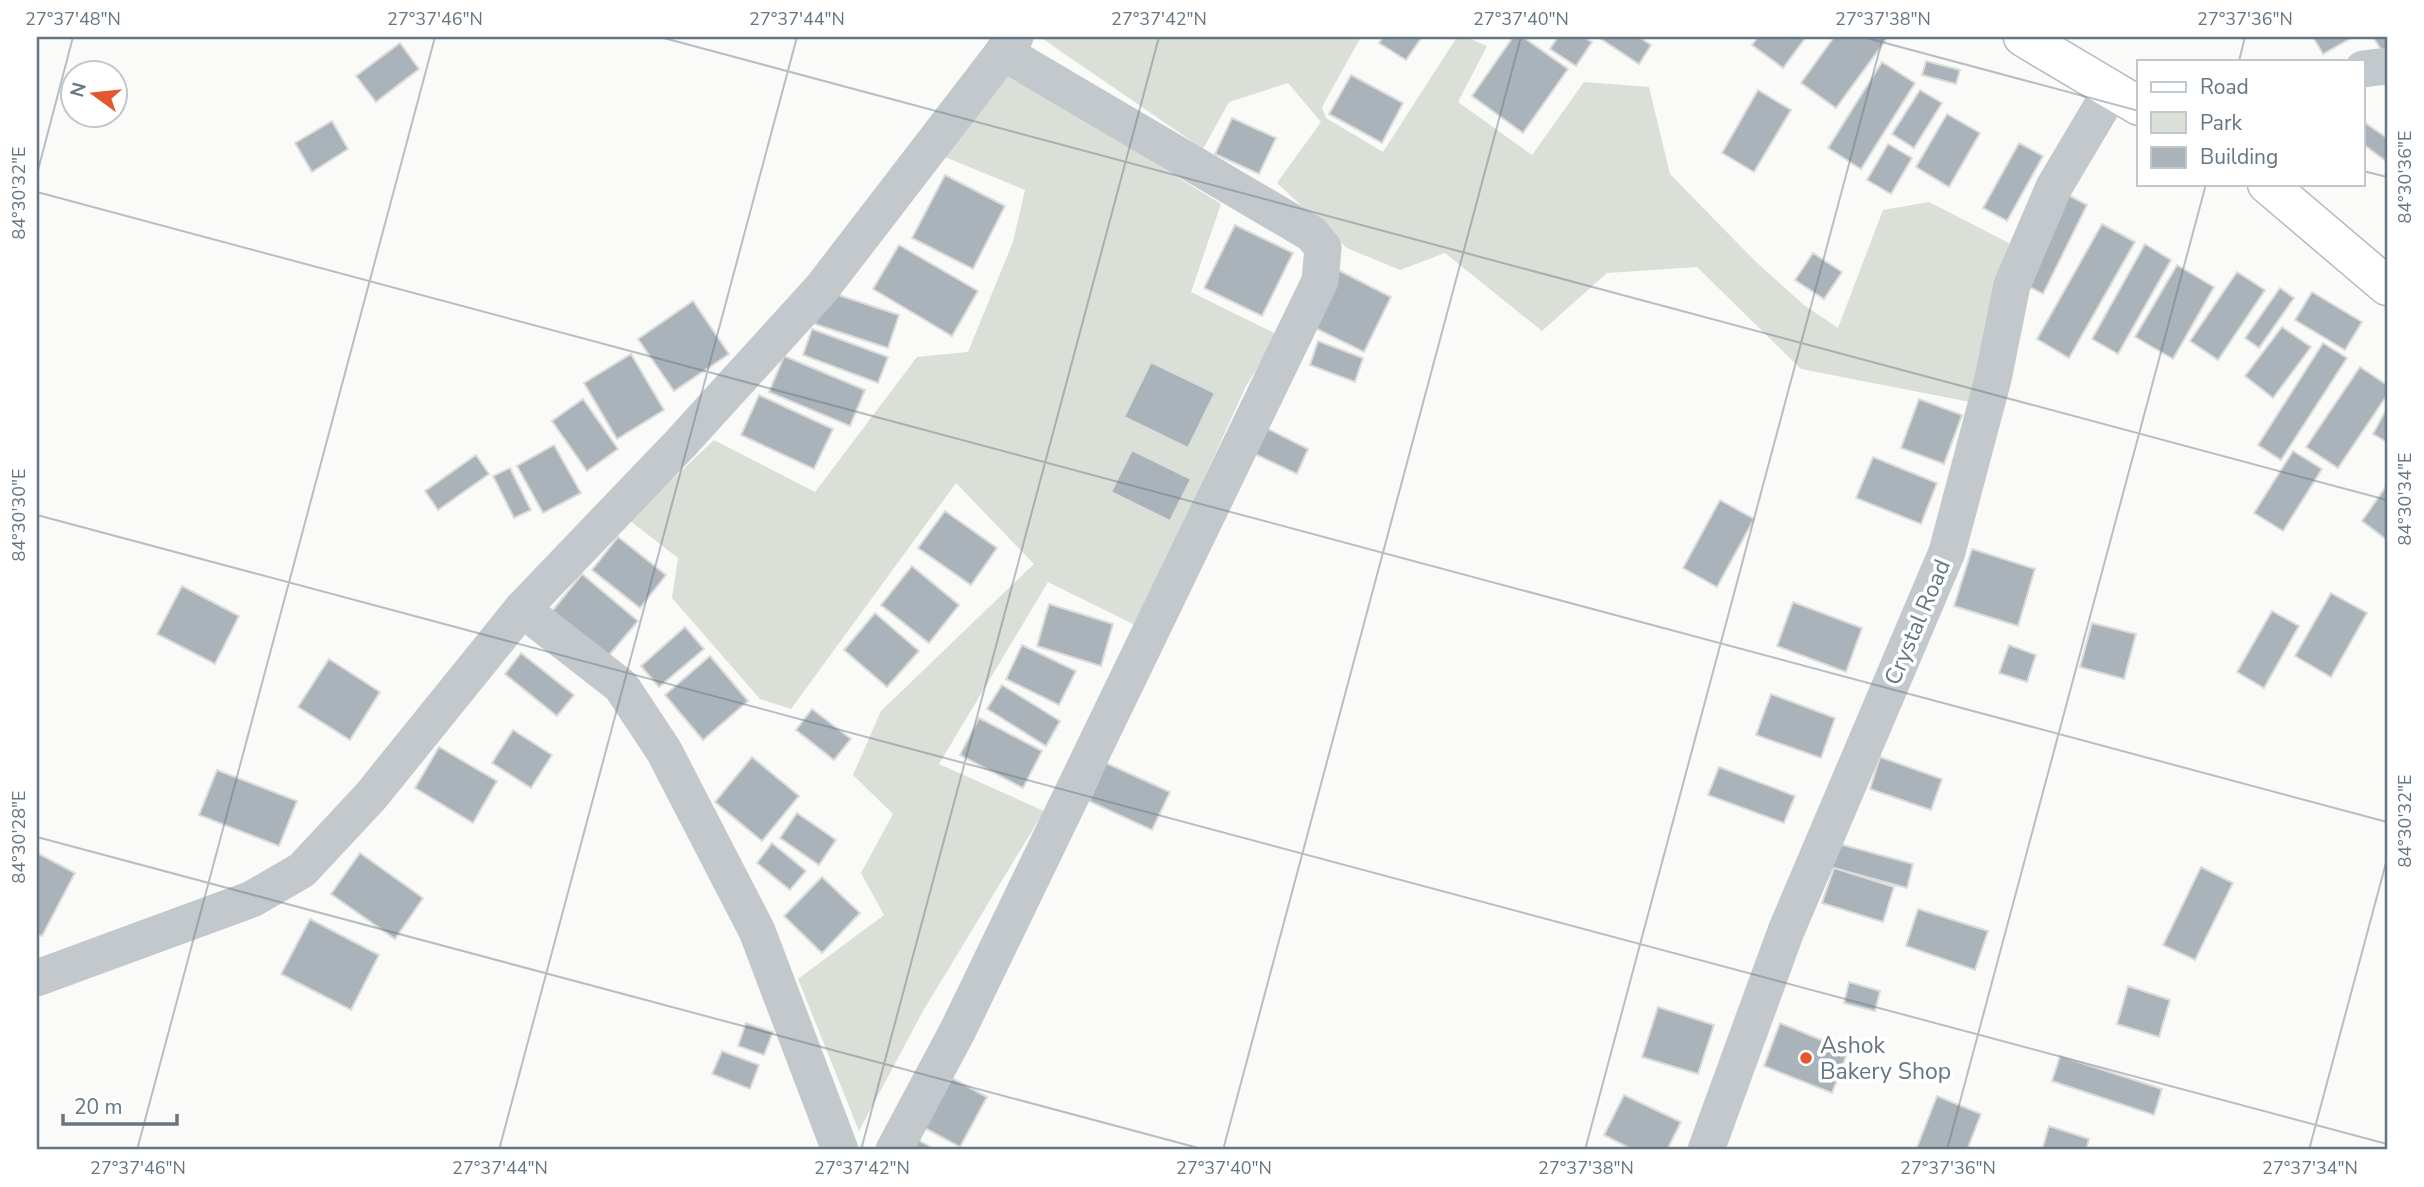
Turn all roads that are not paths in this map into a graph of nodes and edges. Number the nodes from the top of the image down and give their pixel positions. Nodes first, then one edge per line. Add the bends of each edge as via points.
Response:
1 (2023, 37) edge
2 (1009, 44) edge
3 (2387, 66) edge
4 (2364, 69) edge
5 (2125, 98) edge
6 (2269, 186) edge
7 (2387, 286) edge
8 (522, 609) junction
9 (37, 978) edge
10 (840, 1150) edge
11 (894, 1150) edge
12 (1706, 1150) edge

1 - 5 street
2 - 8 street via 822,288
2 - 11 street via 1312,234 1323,248 1320,281 958,1030
3 - 4 street
5 - 12 street, Crystal Road via 2054,187 2012,285 1993,379 1947,552 1786,931
6 - 7 street
8 - 9 street via 370,796 302,870 252,899
8 - 10 street via 621,686 664,751 757,930

